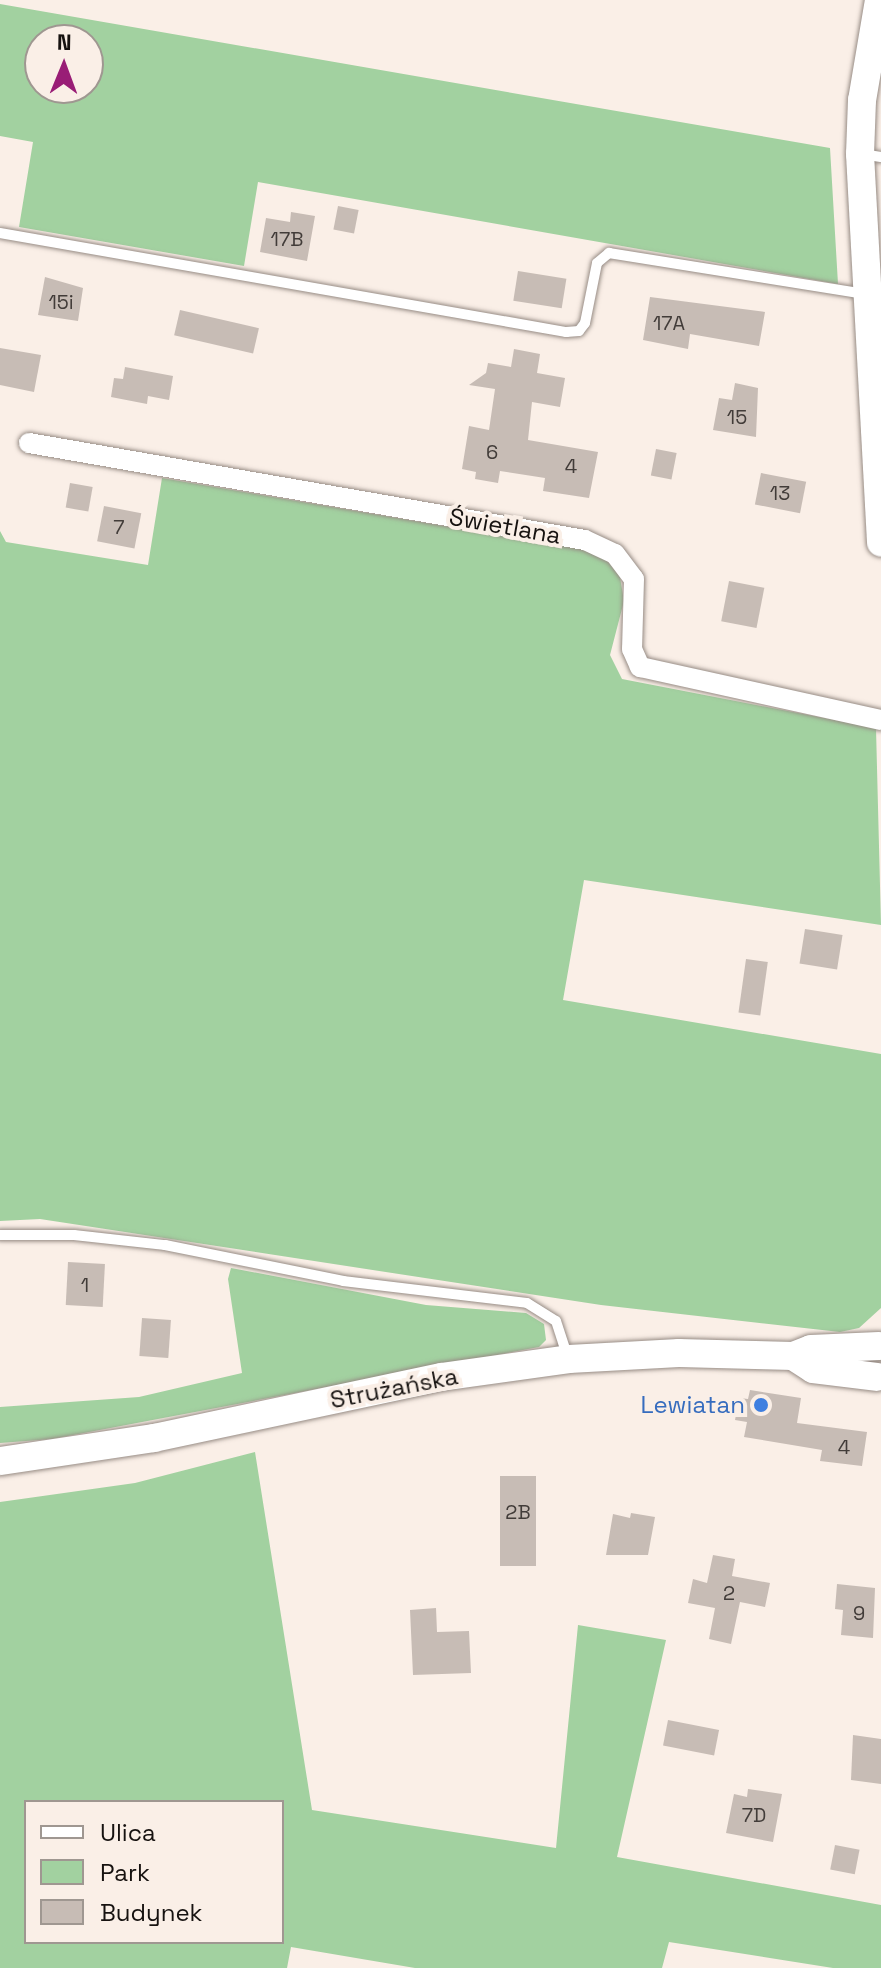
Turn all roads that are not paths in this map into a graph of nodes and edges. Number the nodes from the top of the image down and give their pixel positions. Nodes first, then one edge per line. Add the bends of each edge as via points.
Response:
1 (879, 0) edge
2 (870, 156) edge
3 (0, 233) edge
4 (865, 294) junction
5 (875, 375) edge
6 (29, 443) dead end
7 (881, 542) edge
8 (881, 720) edge
9 (0, 1235) edge
10 (880, 1344) edge
11 (793, 1356) junction
12 (569, 1359) junction
13 (879, 1382) edge
14 (0, 1461) edge

1 - 2 main road via 862,100
2 - 4 main road
3 - 4 lane via 566,332 579,331 585,323 597,263 609,253
4 - 5 main road
5 - 7 main road
6 - 8 street, Świetlana via 585,540 615,554 634,579 632,649 640,667
9 - 12 lane via 74,1235 165,1245 343,1281 527,1303 556,1321
10 - 11 main road, Strużańska via 811,1349
10 - 13 main road
11 - 12 main road, Strużańska via 679,1353
11 - 13 main road, Strużańska via 813,1369
12 - 14 main road, Strużańska via 441,1377 154,1438

